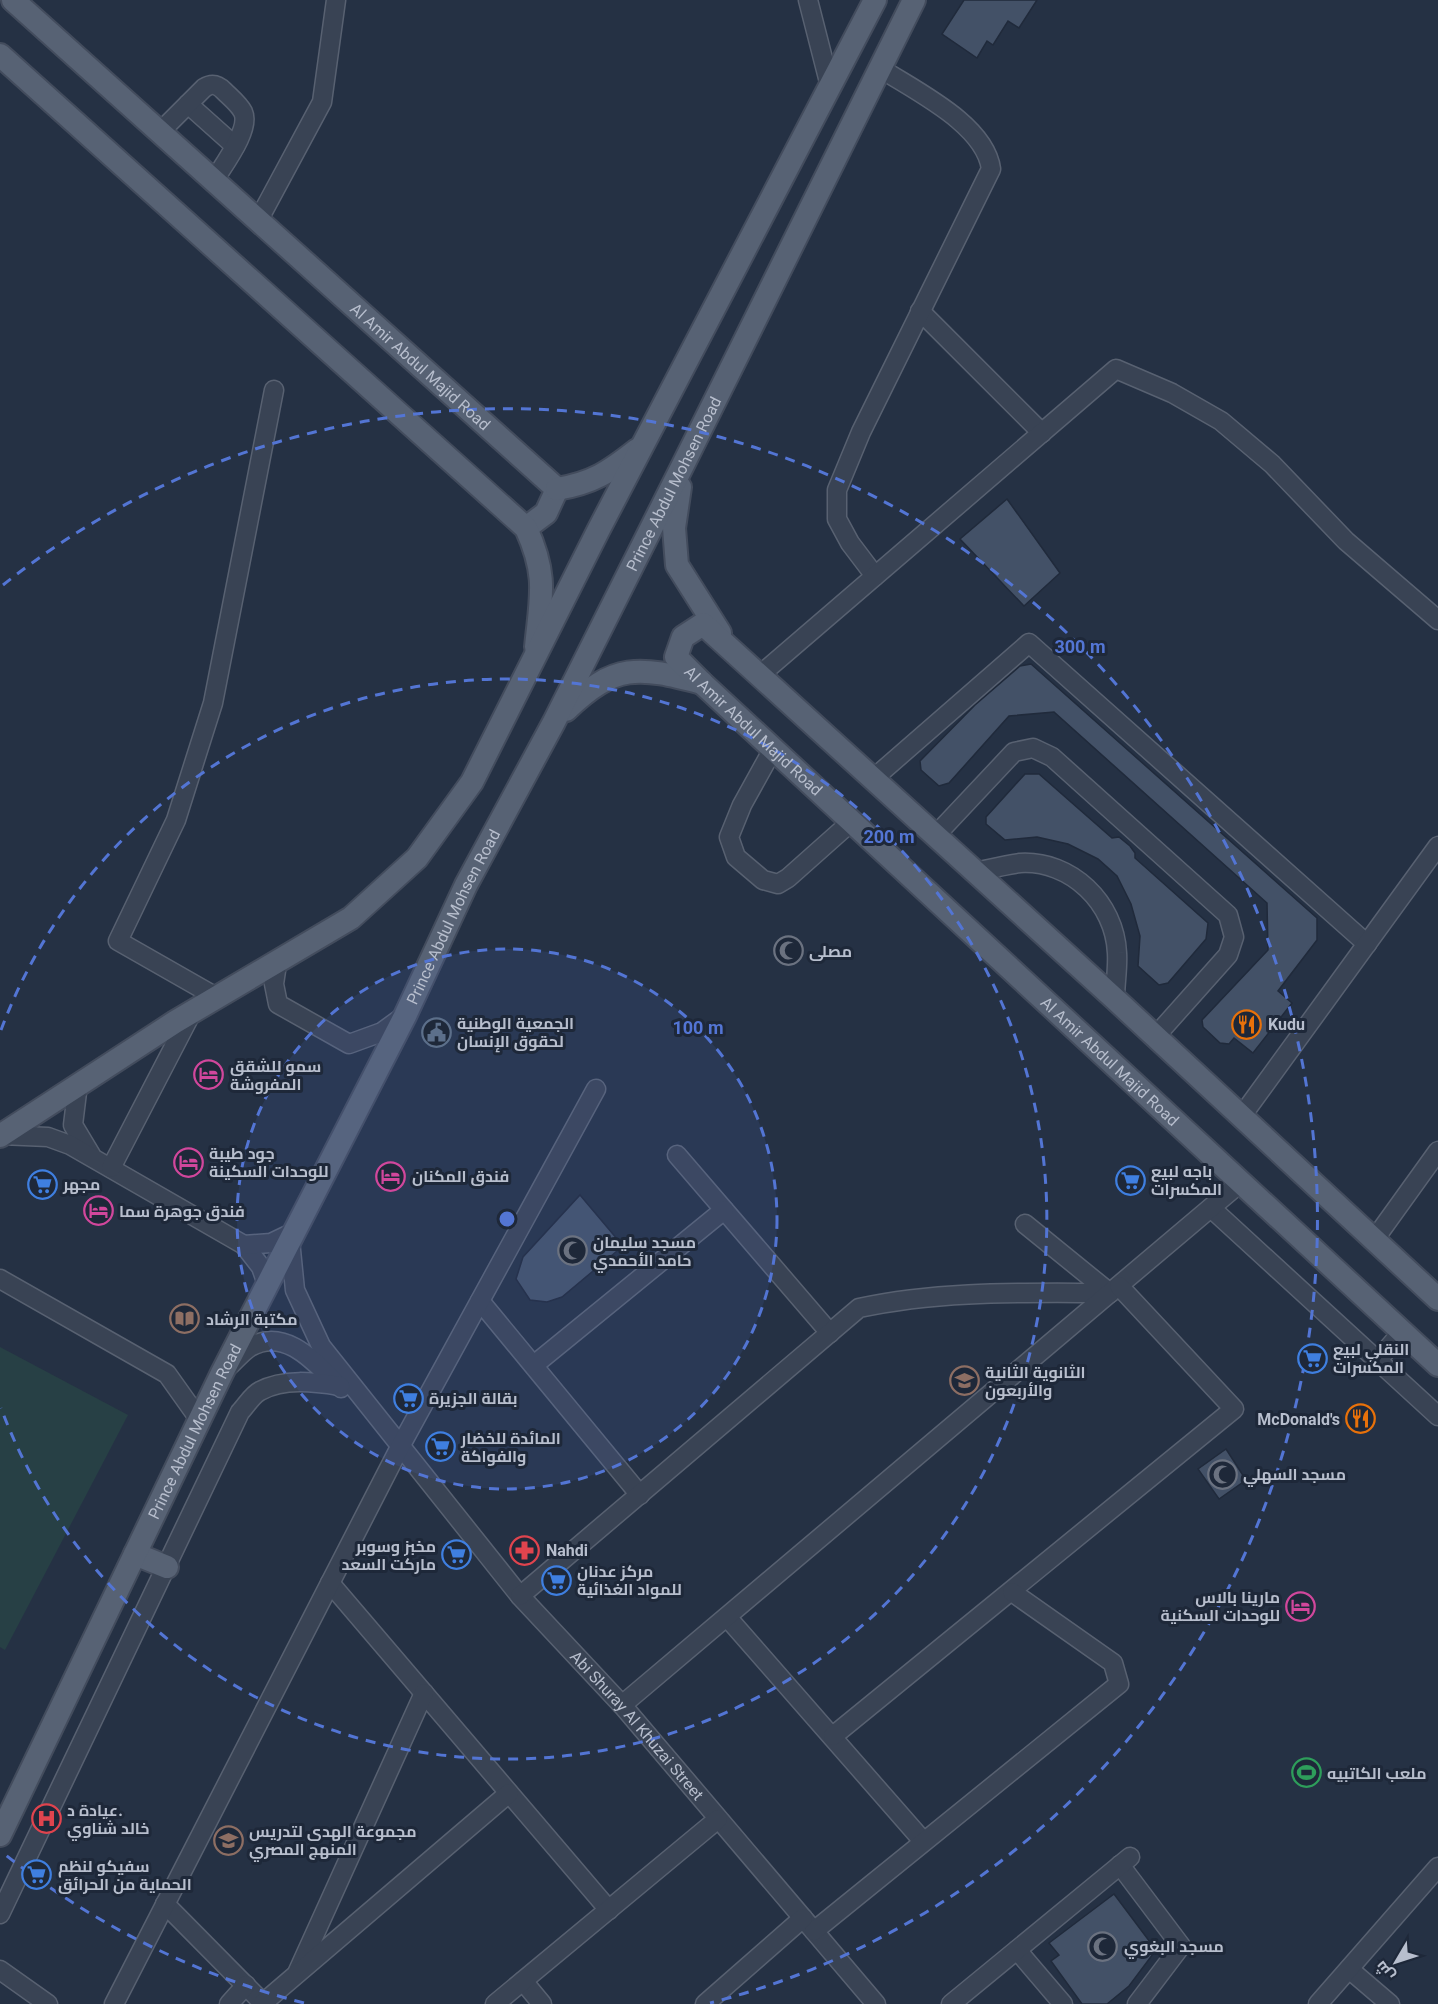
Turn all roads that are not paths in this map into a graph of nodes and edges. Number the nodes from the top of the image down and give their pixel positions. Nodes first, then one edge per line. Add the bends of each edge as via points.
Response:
1 (14, 0) edge
2 (336, 0) edge
3 (808, 0) edge
4 (875, 0) edge
5 (914, 0) edge
6 (0, 56) edge
7 (880, 68) junction
8 (830, 86) junction
9 (188, 104) junction
10 (161, 131) junction
11 (235, 146) junction
12 (215, 179) junction
13 (259, 219) junction
14 (920, 311) junction
15 (274, 390) dead end
16 (1042, 433) junction
17 (642, 446) junction
18 (683, 465) junction
19 (557, 489) junction
20 (526, 528) junction
21 (875, 576) junction
22 (1438, 620) edge
23 (733, 651) junction
24 (534, 661) junction
25 (760, 675) junction
26 (702, 683) junction
27 (554, 722) junction
28 (773, 749) junction
29 (873, 779) junction
30 (851, 822) junction
31 (935, 836) junction
32 (1438, 846) edge
33 (975, 872) junction
34 (1367, 944) junction
35 (277, 964) junction
36 (218, 998) junction
37 (1114, 999) junction
38 (192, 1012) junction
39 (405, 1016) junction
40 (1154, 1038) junction
41 (78, 1084) junction
42 (596, 1089) dead end
43 (1241, 1118) junction
44 (0, 1135) edge
45 (1438, 1151) edge
46 (677, 1155) dead end
47 (92, 1157) junction
48 (111, 1168) junction
49 (1240, 1183) junction
50 (1211, 1208) junction
51 (724, 1210) junction
52 (1024, 1224) dead end
53 (292, 1236) junction
54 (1374, 1240) junction
55 (244, 1245) junction
56 (0, 1279) edge
57 (268, 1287) junction
58 (1115, 1289) junction
59 (1438, 1299) edge
60 (480, 1301) junction
61 (1402, 1332) junction
62 (830, 1333) junction
63 (1377, 1360) junction
64 (534, 1365) junction
65 (1438, 1365) edge
66 (222, 1373) junction
67 (340, 1386) junction
68 (1438, 1416) edge
69 (200, 1419) junction
70 (400, 1445) junction
71 (640, 1495) junction
72 (135, 1554) junction
73 (167, 1568) junction
74 (330, 1583) junction
75 (1012, 1592) junction
76 (520, 1596) junction
77 (728, 1617) junction
78 (424, 1693) junction
79 (622, 1705) junction
80 (833, 1736) junction
81 (509, 1794) junction
82 (718, 1819) junction
83 (0, 1835) edge
84 (923, 1842) junction
85 (1438, 1867) edge
86 (165, 1904) junction
87 (609, 1910) junction
88 (0, 1914) edge
89 (808, 1925) junction
90 (1017, 1950) junction
91 (0, 1970) edge
92 (1348, 1970) junction
93 (296, 1975) junction
94 (523, 1981) junction
95 (246, 1985) junction
96 (48, 2004) edge
97 (114, 2004) edge
98 (229, 2004) edge
99 (264, 2004) edge
100 (495, 2004) edge
101 (542, 2004) edge
102 (705, 2004) edge
103 (876, 2004) edge
104 (951, 2004) edge
105 (1064, 2004) edge
106 (1137, 2004) edge
107 (1318, 2004) edge
108 (1390, 2004) edge

1 - 10 main road, Al Amir Abdul Majid Road
2 - 13 street via 322,102
3 - 8 street
4 - 8 main road
5 - 7 main road, Prince Abdul Mohsen Road
6 - 20 main road
7 - 14 street via 968,127 981,142 991,169
7 - 18 main road, Prince Abdul Mohsen Road
8 - 17 main road
9 - 10 street
9 - 11 street
9 - 11 street via 207,86 219,86 245,116
10 - 12 main road, Al Amir Abdul Majid Road
11 - 12 street
12 - 13 main road, Al Amir Abdul Majid Road
13 - 19 main road, Al Amir Abdul Majid Road
14 - 16 street
14 - 21 street via 837,490 837,519
15 - 36 street via 213,703 176,820 118,941
16 - 21 street
16 - 22 street via 1116,369 1172,393 1221,421 1272,464 1347,541
17 - 19 main road via 605,476
17 - 24 main road
18 - 23 main road via 674,528 677,564
18 - 27 main road, Prince Abdul Mohsen Road
19 - 20 main road via 546,513
20 - 24 main road via 538,554 542,578
21 - 25 street
23 - 25 main road, Al Amir Abdul Majid Road
23 - 26 main road, Al Amir Abdul Majid Road via 703,624 683,637 676,657
24 - 35 main road via 472,782 417,858 351,918
25 - 29 main road, Al Amir Abdul Majid Road
26 - 27 main road via 642,670 614,675 589,688
26 - 28 main road, Al Amir Abdul Majid Road
27 - 39 main road, Prince Abdul Mohsen Road via 466,885
28 - 30 main road, Al Amir Abdul Majid Road
28 - 30 street via 733,823 729,837 736,856 763,880 777,884
29 - 31 main road, Al Amir Abdul Majid Road
29 - 34 street via 1029,643
30 - 49 main road, Al Amir Abdul Majid Road
31 - 33 main road, Al Amir Abdul Majid Road
31 - 40 street via 1014,752 1033,748 1052,757 1228,915 1234,936 1227,955
32 - 34 street
33 - 37 main road, Al Amir Abdul Majid Road
33 - 37 street via 1021,863 1047,866 1068,873 1090,890 1110,920 1118,952
34 - 43 street
35 - 36 main road
35 - 39 street via 274,984 278,1004 349,1044 382,1032
36 - 38 main road
37 - 40 main road, Al Amir Abdul Majid Road
38 - 41 main road
38 - 48 street
39 - 53 main road, Prince Abdul Mohsen Road
40 - 43 main road, Al Amir Abdul Majid Road
41 - 44 main road
41 - 47 street via 73,1125
42 - 60 street
43 - 54 main road, Al Amir Abdul Majid Road
44 - 47 street via 48,1137
45 - 54 street
46 - 51 street
47 - 48 street
48 - 55 street
49 - 50 street
49 - 61 main road, Al Amir Abdul Majid Road
50 - 58 street
50 - 63 street
51 - 62 street
51 - 64 street
52 - 58 street
53 - 55 street via 271,1243
53 - 57 main road, Prince Abdul Mohsen Road
53 - 70 street via 295,1290 310,1326 321,1346
54 - 59 main road, Al Amir Abdul Majid Road
55 - 57 street via 261,1267
56 - 69 street via 167,1374
57 - 66 main road, Prince Abdul Mohsen Road
58 - 62 street via 891,1301 859,1308
58 - 75 street via 1234,1409
58 - 77 street
60 - 64 street
60 - 70 street
61 - 63 street
61 - 65 main road, Al Amir Abdul Majid Road
62 - 71 street
63 - 68 street
64 - 71 street
66 - 67 street via 250,1347 270,1341 291,1344
66 - 69 main road, Prince Abdul Mohsen Road
67 - 70 street
67 - 73 street via 287,1383 259,1392 240,1412
69 - 72 main road, Prince Abdul Mohsen Road
70 - 74 street
70 - 76 street, Abi Shuray Al Khuzai Street
71 - 76 street
72 - 73 main road
72 - 83 main road, Prince Abdul Mohsen Road
73 - 88 street
74 - 78 street
74 - 86 street
75 - 80 street
75 - 84 street via 1113,1663 1119,1684
76 - 79 street, Abi Shuray Al Khuzai Street
77 - 79 street
77 - 80 street
78 - 81 street
78 - 93 street
79 - 82 street, Abi Shuray Al Khuzai Street
80 - 84 street
81 - 87 street
81 - 93 street
82 - 87 street
82 - 89 street, Abi Shuray Al Khuzai Street
84 - 89 street
85 - 92 street
86 - 95 street
86 - 97 street
87 - 94 street
89 - 102 street
89 - 103 street, Abi Shuray Al Khuzai Street
90 - 104 street
90 - 105 street
90 - 106 street via 1125,1861 1181,1946
91 - 96 street
92 - 107 street
92 - 108 street
93 - 99 street
94 - 100 street
94 - 101 street
95 - 98 street
95 - 99 street

